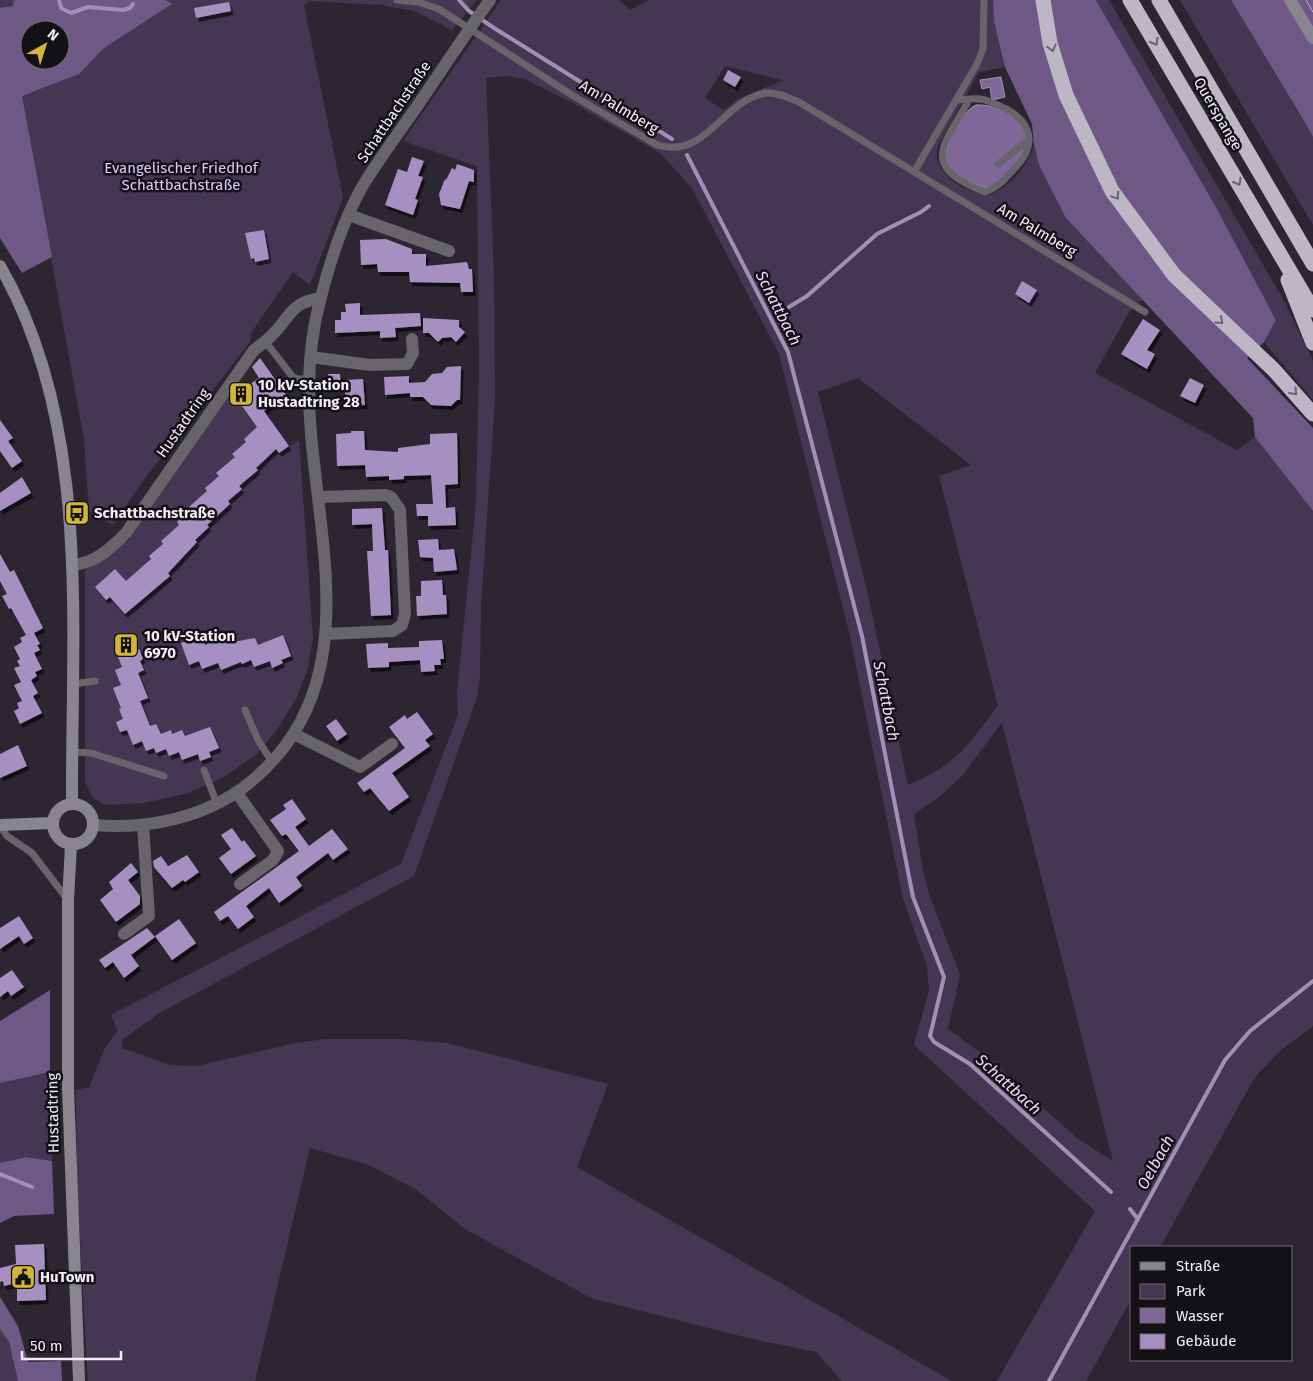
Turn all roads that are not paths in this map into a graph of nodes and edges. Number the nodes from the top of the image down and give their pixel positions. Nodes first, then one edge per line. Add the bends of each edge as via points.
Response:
1 (397, 0) edge
2 (490, 0) edge
3 (984, 0) edge
4 (1043, 0) edge
5 (1130, 0) edge
6 (1159, 0) edge
7 (1290, 0) edge
8 (475, 21) junction
9 (1313, 38) edge
10 (956, 100) junction
11 (969, 100) junction
12 (1030, 139) junction
13 (1250, 157) junction
14 (998, 164) dead end
15 (914, 172) junction
16 (349, 215) junction
17 (1275, 246) junction
18 (1313, 246) edge
19 (449, 250) dead end
20 (1313, 264) edge
21 (0, 266) edge
22 (320, 298) junction
23 (1313, 310) edge
24 (1145, 312) dead end
25 (412, 339) dead end
26 (265, 341) junction
27 (1313, 343) edge
28 (311, 357) junction
29 (310, 379) junction
30 (1313, 414) edge
31 (318, 497) junction
32 (72, 565) junction
33 (327, 634) junction
34 (95, 681) dead end
35 (73, 684) junction
36 (245, 710) dead end
37 (294, 734) junction
38 (392, 744) dead end
39 (72, 752) junction
40 (272, 762) junction
41 (204, 770) dead end
42 (164, 776) dead end
43 (237, 793) junction
44 (72, 804) junction
45 (217, 804) junction
46 (52, 823) junction
47 (0, 825) edge
48 (93, 825) junction
49 (143, 825) junction
50 (71, 845) junction
51 (240, 884) dead end
52 (68, 900) junction
53 (124, 934) dead end
54 (79, 1381) edge

1 - 8 lane via 418,2
2 - 8 street, Schattbachstraße
3 - 10 lane via 983,49
4 -> 30 highway via 1050,43 1066,95 1112,191 1174,275 1274,370
5 -> 17 highway, Querspange
6 - 13 highway, Querspange
7 - 9 street
8 - 15 lane, Am Palmberg via 572,95 657,145 680,147 695,142 751,98 767,93 799,102
8 - 16 street, Schattbachstraße via 365,183
10 - 11 lane
10 - 15 lane
11 - 12 lane via 980,99 1011,112 1028,128
11 - 12 lane via 942,149 940,159 969,186 985,192 998,187 1018,165
12 - 14 lane
13 - 18 highway
13 - 20 highway
15 - 24 lane, Am Palmberg
16 - 19 street
16 - 22 street, Schattbachstraße
17 - 23 highway
17 - 27 highway
21 - 32 street via 22,305 49,390 63,461
22 - 26 street, Hustadtring via 296,306
22 - 28 street, Schattbachstraße
25 - 28 street via 413,353 406,364 370,365
26 - 29 lane via 292,376
26 - 32 street, Hustadtring via 237,373 126,533 100,556
28 - 29 street, Schattbachstraße
29 - 31 street, Schattbachstraße via 311,432
31 - 33 street, Schattbachstraße
31 - 33 street via 385,495 391,497 400,510 405,614 402,625 393,631
32 - 35 street
33 - 37 street, Schattbachstraße via 323,663
34 - 35 lane
35 - 39 street
36 - 40 lane
37 - 38 street via 360,767
37 - 40 street, Schattbachstraße
39 - 42 lane via 92,753
39 - 44 street
40 - 43 street, Schattbachstraße
41 - 45 lane
43 - 45 street, Schattbachstraße
43 - 51 street via 278,851 273,860
44 - 46 street via 60,808
44 - 48 street via 85,809
45 - 49 street, Schattbachstraße via 186,816
46 - 47 street
46 - 50 street via 57,838
47 - 52 lane via 7,836 32,854
48 - 49 street, Schattbachstraße
48 - 50 street via 88,838
49 - 53 street via 149,916
50 - 52 street, Hustadtring
52 - 54 street, Hustadtring via 70,1181

